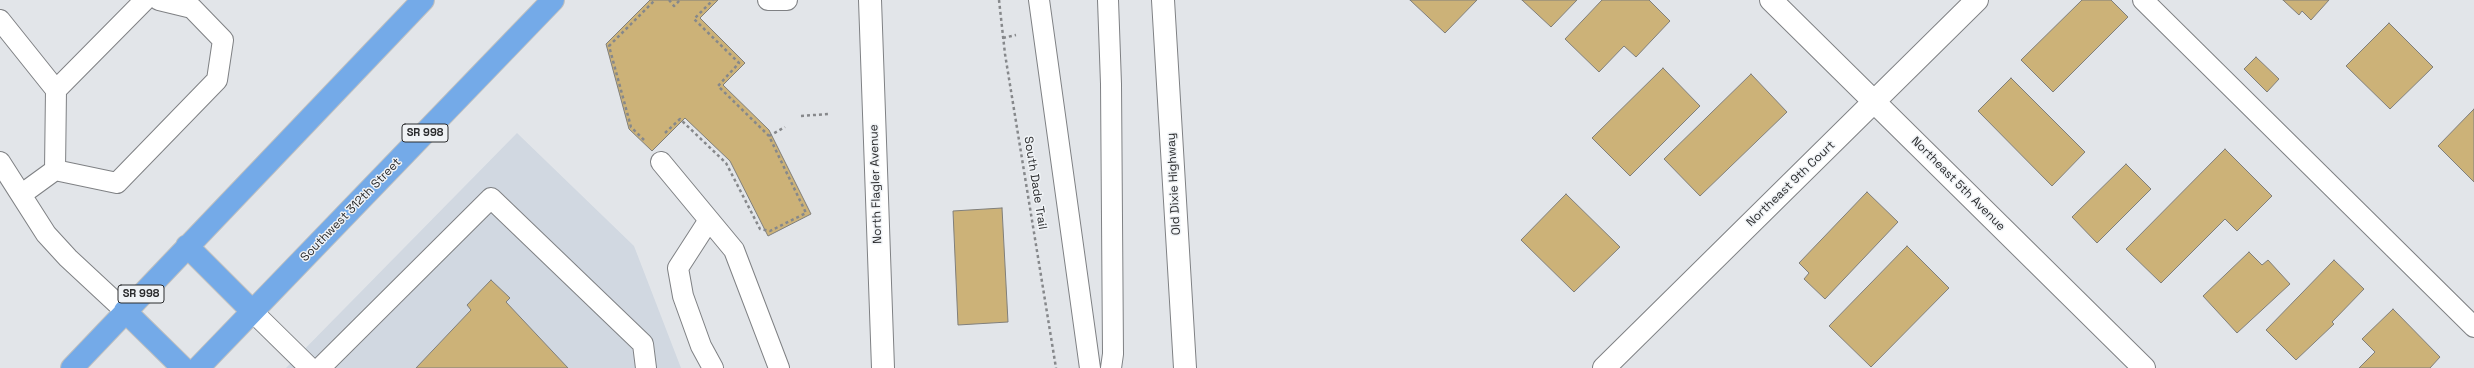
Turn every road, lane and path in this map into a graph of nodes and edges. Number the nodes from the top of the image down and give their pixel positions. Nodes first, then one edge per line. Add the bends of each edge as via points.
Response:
1 (145, 0) edge
2 (159, 0) edge
3 (423, 0) edge
4 (553, 0) edge
5 (655, 0) edge
6 (669, 0) edge
7 (680, 0) edge
8 (713, 0) edge
9 (768, 0) edge
10 (787, 0) edge
11 (870, 0) edge
12 (999, 0) edge
13 (1039, 0) edge
14 (1108, 0) edge
15 (1163, 0) edge
16 (1771, 0) edge
17 (1978, 0) edge
18 (2143, 0) edge
19 (0, 20) edge
20 (1021, 34) dead end
21 (1003, 38) junction
22 (56, 90) junction
23 (1875, 102) junction
24 (828, 114) dead end
25 (801, 116) dead end
26 (785, 127) dead end
27 (769, 136) junction
28 (661, 138) dead end
29 (646, 142) dead end
30 (660, 162) dead end
31 (2, 168) edge
32 (55, 170) junction
33 (22, 194) junction
34 (709, 220) junction
35 (187, 246) junction
36 (125, 311) junction
37 (252, 311) junction
38 (2474, 327) edge
39 (72, 368) edge
40 (184, 368) edge
41 (198, 368) edge
42 (310, 368) edge
43 (320, 368) edge
44 (646, 368) edge
45 (713, 368) edge
46 (779, 368) edge
47 (883, 368) edge
48 (1056, 368) edge
49 (1090, 368) edge
50 (1111, 368) edge
51 (1185, 368) edge
52 (1604, 368) edge
53 (2144, 368) edge

1 - 22 lane
2 - 32 lane via 192,8 223,40 217,80 117,183
3 - 35 highway, SR 998
4 - 37 highway, Southwest 312th Street / SR 998
5 - 29 path via 609,46 631,127
6 - 7 path via 674,6
8 - 27 path via 694,19 740,63 718,86
9 - 10 lane
11 - 47 street, North Flagler Avenue
12 - 21 path, South Dade Trail
13 - 49 lane
14 - 50 lane via 1111,108
15 - 51 street, Old Dixie Highway
16 - 23 street, Northeast 5th Avenue
17 - 23 street, Northeast 9th Court
18 - 38 lane
19 - 22 lane
20 - 21 path
21 - 48 path, South Dade Trail
22 - 32 lane
23 - 52 street, Northeast 9th Court
23 - 53 street, Northeast 5th Avenue
24 - 25 path
26 - 27 path
27 - 28 path via 806,213 770,231 760,229 726,163 680,118
30 - 34 lane
31 - 33 lane
32 - 33 lane
33 - 36 lane via 55,244
34 - 45 lane via 678,268 683,296 701,346
34 - 46 lane via 734,250
35 - 36 highway, SR 998
35 - 37 highway
36 - 39 highway, SR 998
36 - 40 highway
37 - 41 highway, Southwest 312th Street / SR 998
37 - 42 lane
43 - 44 lane via 491,198 643,344

